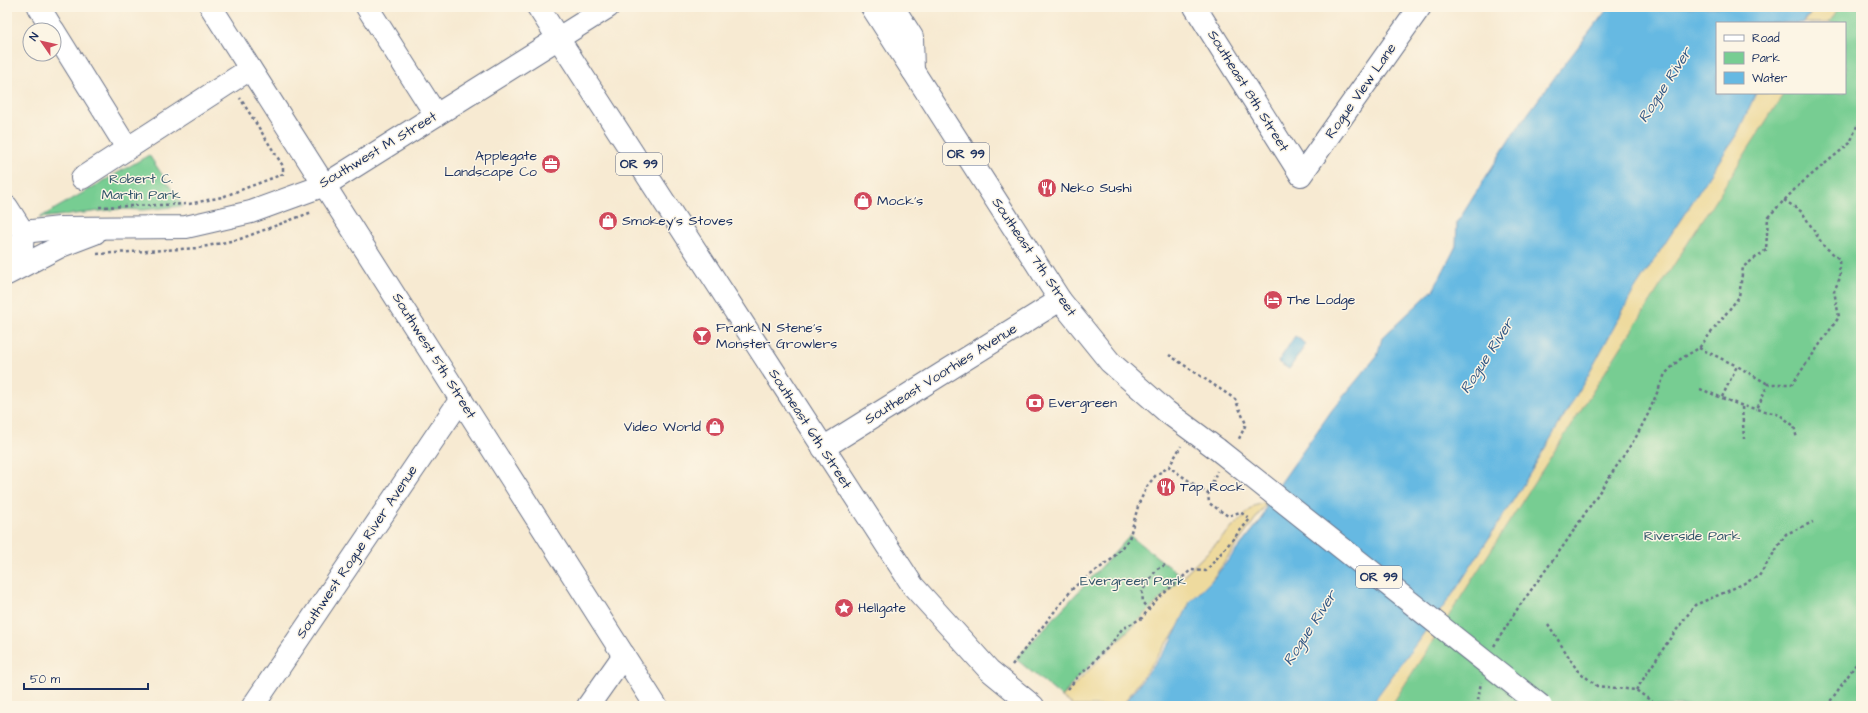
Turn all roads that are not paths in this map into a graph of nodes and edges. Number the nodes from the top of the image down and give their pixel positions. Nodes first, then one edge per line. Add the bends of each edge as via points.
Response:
1 (39, 7) edge
2 (211, 7) edge
3 (367, 7) edge
4 (538, 7) edge
5 (608, 7) edge
6 (872, 7) edge
7 (893, 7) edge
8 (1195, 7) edge
9 (1420, 7) edge
10 (48, 22) edge
11 (557, 39) junction
12 (62, 44) edge
13 (250, 69) junction
14 (914, 72) junction
15 (436, 115) junction
16 (126, 148) junction
17 (1301, 175) joint
18 (82, 178) dead end
19 (325, 185) junction
20 (7, 207) edge
21 (111, 227) junction
22 (15, 237) edge
23 (7, 261) edge
24 (7, 274) edge
25 (1060, 300) junction
26 (461, 399) junction
27 (823, 448) junction
28 (624, 655) junction
29 (252, 706) edge
30 (588, 706) edge
31 (656, 706) edge
32 (1033, 706) edge
33 (1541, 706) edge

1 - 10 main road
2 - 13 main road, Southwest 5th Street
3 - 15 main road
4 - 11 main road, Southeast 6th Street / OR 99
5 - 11 main road, Southwest M Street
6 - 14 main road, Southeast 7th Street / OR 99
7 - 14 main road via 912,37
8 - 17 main road, Southeast 8th Street
9 - 17 main road, Rogue View Lane
11 - 15 main road, Southwest M Street
11 - 27 main road, Southeast 6th Street / OR 99
12 - 16 main road
13 - 16 main road
13 - 19 main road, Southwest 5th Street
14 - 25 main road, Southeast 7th Street / OR 99
15 - 19 main road, Southwest M Street
16 - 18 main road
19 - 21 main road, Southwest M Street via 251,212 186,226
19 - 26 main road, Southwest 5th Street
20 - 22 main road
21 - 22 main road, Southwest M Street via 60,228
21 - 24 main road, Southwest M Street via 61,246
22 - 23 main road via 22,247
25 - 27 main road, Southeast Voorhies Avenue
25 - 33 main road, Southeast 7th Street / OR 99, bridge via 1110,362 1167,412 1224,454
26 - 28 main road, Southwest 5th Street
26 - 29 main road, Southwest Rogue River Avenue
27 - 32 main road, Southeast 6th Street / OR 99 via 912,586 989,670
28 - 30 main road
28 - 31 main road, Southwest 5th Street

